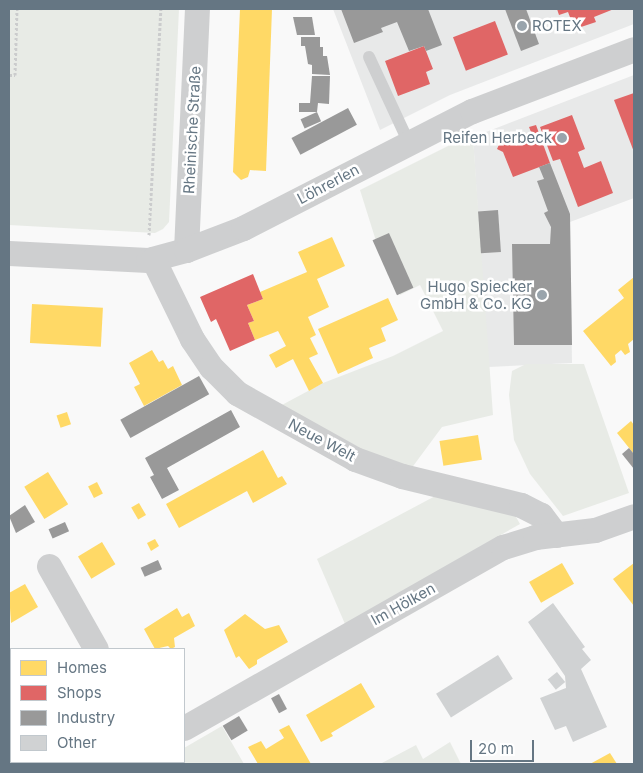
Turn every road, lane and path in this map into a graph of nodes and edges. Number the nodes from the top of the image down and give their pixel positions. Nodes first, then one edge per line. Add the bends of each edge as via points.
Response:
1 (17, 9) edge
2 (161, 9) edge
3 (197, 9) edge
4 (634, 48) edge
5 (369, 56) dead end
6 (9, 75) edge
7 (408, 141) junction
8 (186, 250) junction
9 (9, 253) edge
10 (151, 260) junction
11 (634, 516) edge
12 (556, 535) junction
13 (49, 566) dead end
14 (95, 648) edge
15 (185, 727) edge

1 - 6 path via 15,75
2 - 10 path
3 - 8 street, Rheinische Straße
4 - 7 street, Löhrerlen via 472,111
5 - 7 lane
7 - 8 street, Löhrerlen via 243,228
8 - 10 street, Löhrerlen
9 - 10 street, Löhrerlen
10 - 12 street, Neue Welt via 192,339 211,367 237,393 355,459 402,476 522,505 541,515
11 - 12 street, Im Hölken via 595,530
12 - 15 street, Im Hölken via 535,537 503,547
13 - 14 street

